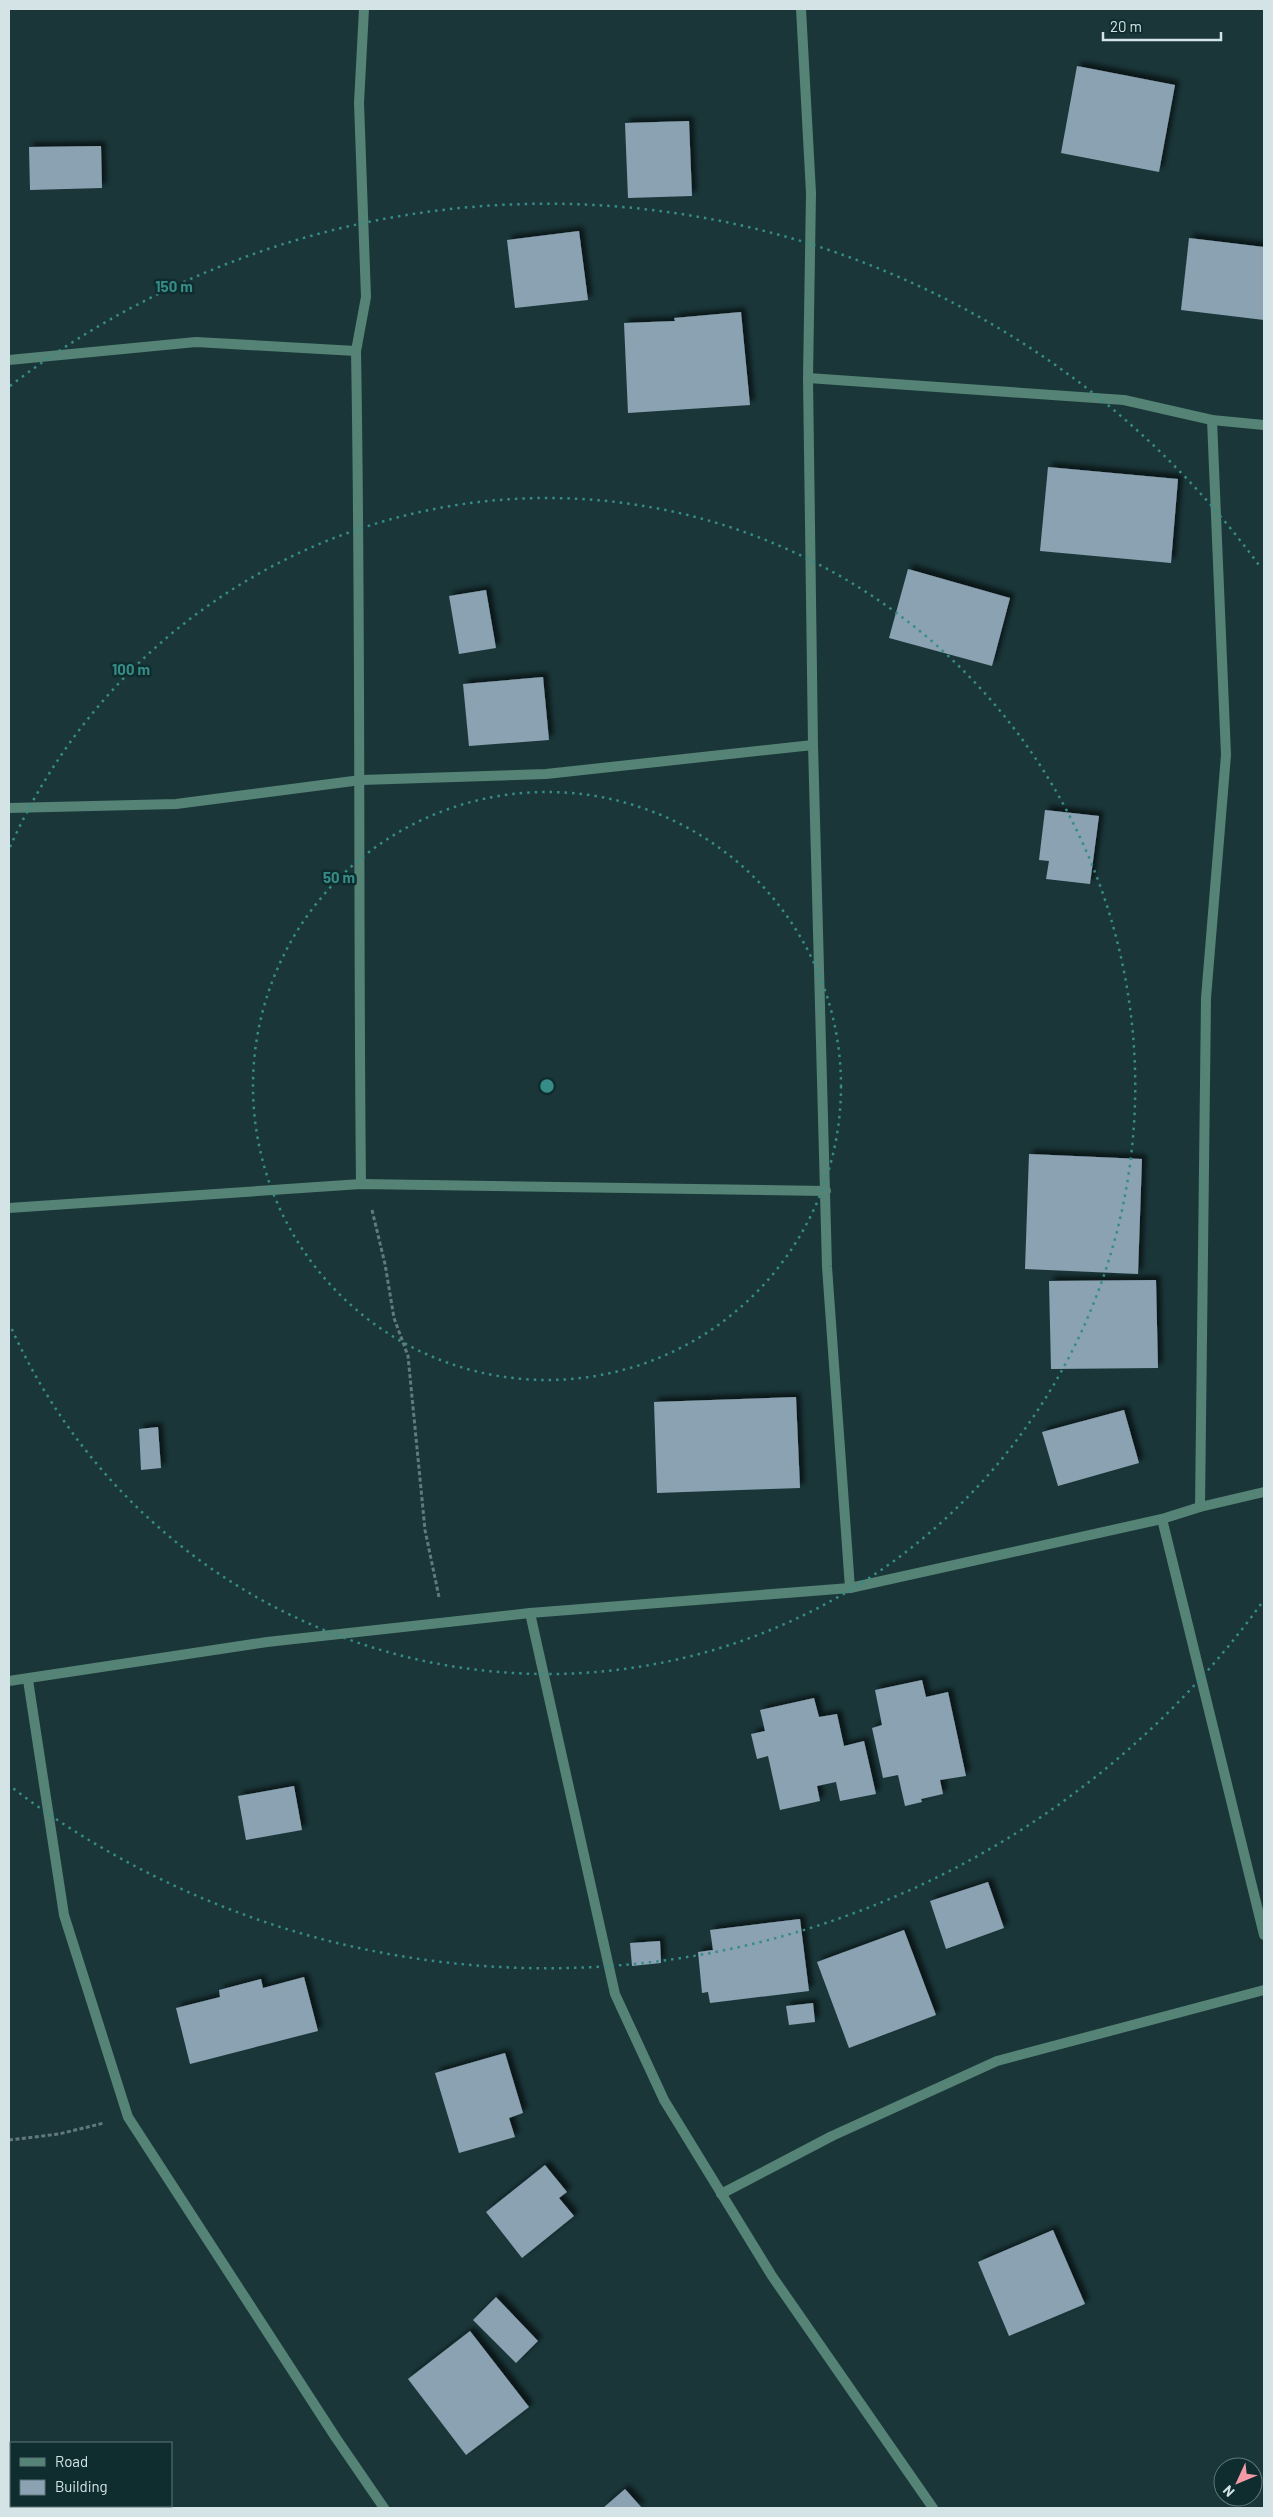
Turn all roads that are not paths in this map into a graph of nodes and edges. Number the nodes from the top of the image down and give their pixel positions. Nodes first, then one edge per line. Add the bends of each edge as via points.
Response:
1 (364, 9) edge
2 (801, 9) edge
3 (356, 350) junction
4 (9, 360) edge
5 (808, 378) junction
6 (1212, 420) junction
7 (1264, 425) edge
8 (813, 745) junction
9 (361, 780) junction
10 (9, 808) edge
11 (361, 1184) junction
12 (826, 1191) junction
13 (9, 1208) edge
14 (1264, 1492) edge
15 (1200, 1507) junction
16 (1162, 1519) junction
17 (850, 1588) junction
18 (530, 1613) junction
19 (28, 1680) junction
20 (9, 1681) edge
21 (1264, 1935) edge
22 (1264, 1990) edge
23 (721, 2194) junction
24 (384, 2508) edge
25 (933, 2508) edge

1 - 3 street via 359,103 366,297
2 - 5 street via 811,193
3 - 4 street via 196,342
3 - 9 street
5 - 6 street via 1124,400
5 - 8 street
6 - 7 street
6 - 15 street via 1226,755 1206,998
8 - 9 street via 546,774
8 - 12 street
9 - 10 street via 176,804
9 - 11 street
11 - 12 street
11 - 13 street
12 - 17 street via 827,1266
14 - 15 street
15 - 16 street
16 - 17 street
16 - 21 street
17 - 18 street
18 - 19 street via 267,1642
18 - 23 street via 614,1994 664,2100
19 - 20 street
19 - 24 street via 64,1915 128,2117
22 - 23 street via 997,2061 832,2136
23 - 25 street via 772,2276

